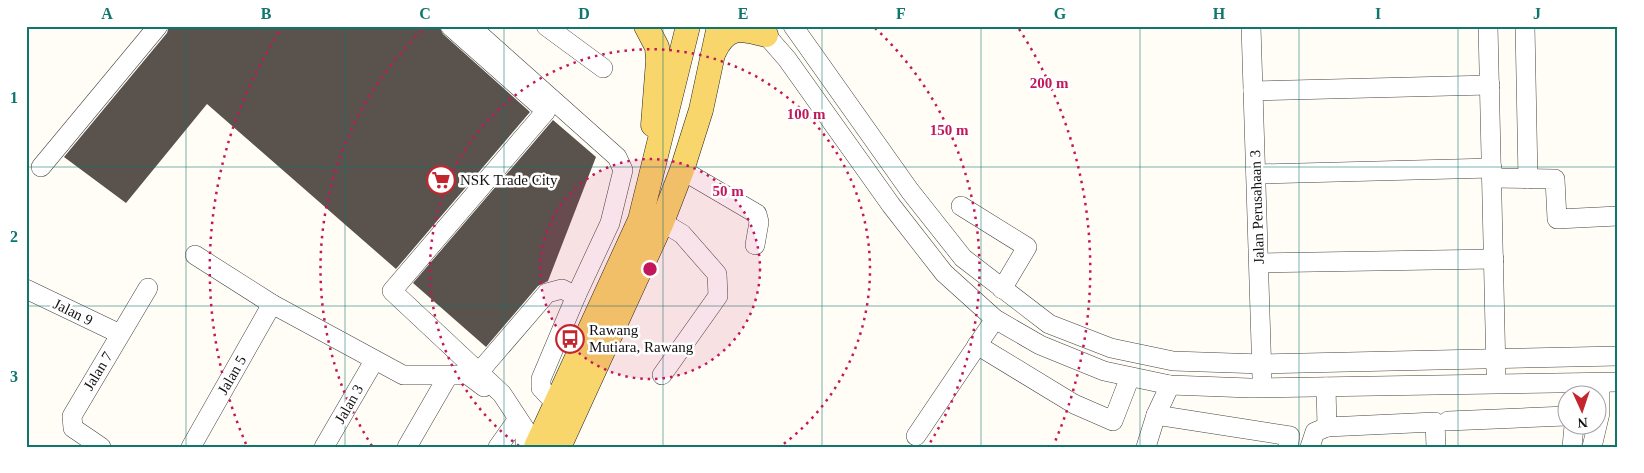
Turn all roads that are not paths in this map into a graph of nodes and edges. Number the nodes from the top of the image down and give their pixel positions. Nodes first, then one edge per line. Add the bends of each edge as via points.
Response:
1 (158, 26) edge
2 (450, 26) edge
3 (470, 26) edge
4 (546, 26) edge
5 (646, 26) edge
6 (688, 26) edge
7 (719, 26) edge
8 (793, 26) edge
9 (1251, 26) edge
10 (1488, 26) edge
11 (1525, 26) edge
12 (758, 31) edge
13 (712, 58) junction
14 (603, 68) dead end
15 (1490, 85) junction
16 (1253, 91) junction
17 (41, 167) dead end
18 (682, 170) junction
19 (1492, 173) junction
20 (1256, 174) junction
21 (1528, 179) junction
22 (961, 206) dead end
23 (930, 216) junction
24 (1618, 216) edge
25 (651, 221) junction
26 (911, 232) junction
27 (755, 245) dead end
28 (195, 255) dead end
29 (1494, 259) junction
30 (1258, 263) junction
31 (148, 288) dead end
32 (26, 289) edge
33 (1002, 289) junction
34 (576, 296) junction
35 (272, 304) junction
36 (995, 319) junction
37 (120, 334) junction
38 (977, 345) junction
39 (1618, 356) edge
40 (1496, 360) junction
41 (374, 361) junction
42 (1262, 364) junction
43 (480, 372) junction
44 (662, 375) dead end
45 (448, 376) junction
46 (1130, 377) junction
47 (1609, 382) edge
48 (1170, 385) junction
49 (1496, 385) junction
50 (1326, 387) junction
51 (1263, 388) junction
52 (556, 404) junction
53 (1609, 414) edge
54 (1156, 415) junction
55 (1556, 416) edge
56 (1442, 422) junction
57 (515, 423) junction
58 (1327, 427) junction
59 (916, 436) dead end
60 (529, 446) edge
61 (101, 447) edge
62 (191, 447) edge
63 (324, 447) edge
64 (407, 447) edge
65 (498, 447) edge
66 (559, 447) edge
67 (1146, 447) edge
68 (1288, 447) edge
69 (1310, 447) edge
70 (1436, 447) edge
71 (1448, 447) edge
72 (1592, 447) edge

1 - 17 street
2 - 43 street via 546,111 392,291
3 - 34 street via 617,157 623,170 610,223
4 - 14 street
5 - 25 main road via 657,47 658,61
6 - 25 main road
7 - 13 main road
8 - 23 street
9 - 16 street, Jalan Perusahaan 3
10 - 15 street
11 - 21 street
12 - 13 main road via 727,33
12 - 26 street via 787,59
13 - 18 main road via 701,110
15 - 16 street
15 - 19 street
16 - 20 street, Jalan Perusahaan 3
18 - 25 main road
18 - 27 street via 757,214 759,222
19 - 20 street
19 - 21 street
19 - 29 street
20 - 30 street, Jalan Perusahaan 3
21 - 24 street via 1555,179 1557,219
22 - 33 street via 1027,247
23 - 26 street
23 - 33 street via 962,258
25 - 44 street via 682,234 717,274 718,296
25 - 52 main road
25 - 66 main road
26 - 36 street via 944,273
28 - 35 street
29 - 30 street
29 - 40 street
30 - 42 street, Jalan Perusahaan 3
31 - 37 street, Jalan 7
32 - 37 street, Jalan 9
33 - 42 street via 1049,324 1111,348 1173,361
34 - 43 street via 562,289 547,293
34 - 52 street via 540,383
35 - 41 street
35 - 62 street, Jalan 5
36 - 38 street
36 - 46 street via 1040,345 1104,371
37 - 61 street, Jalan 7 via 72,416 73,428
38 - 46 street via 1074,404 1113,421
38 - 59 street
39 - 40 street
40 - 42 street
40 - 49 street
41 - 45 street via 402,375
41 - 63 street, Jalan 3
42 - 51 street, Jalan Perusahaan 3
43 - 60 street via 502,394 525,429
45 - 57 street via 468,375 475,379 508,410
45 - 64 street
46 - 48 street
47 - 49 street
47 - 53 street
48 - 51 street
48 - 54 street
49 - 50 street
50 - 51 street
50 - 58 street
52 - 60 main road
53 - 72 street
54 - 67 street
54 - 68 street via 1290,436
55 - 56 street
56 - 58 street
56 - 70 street
56 - 71 street
57 - 60 street
57 - 65 street
58 - 69 street via 1315,432

